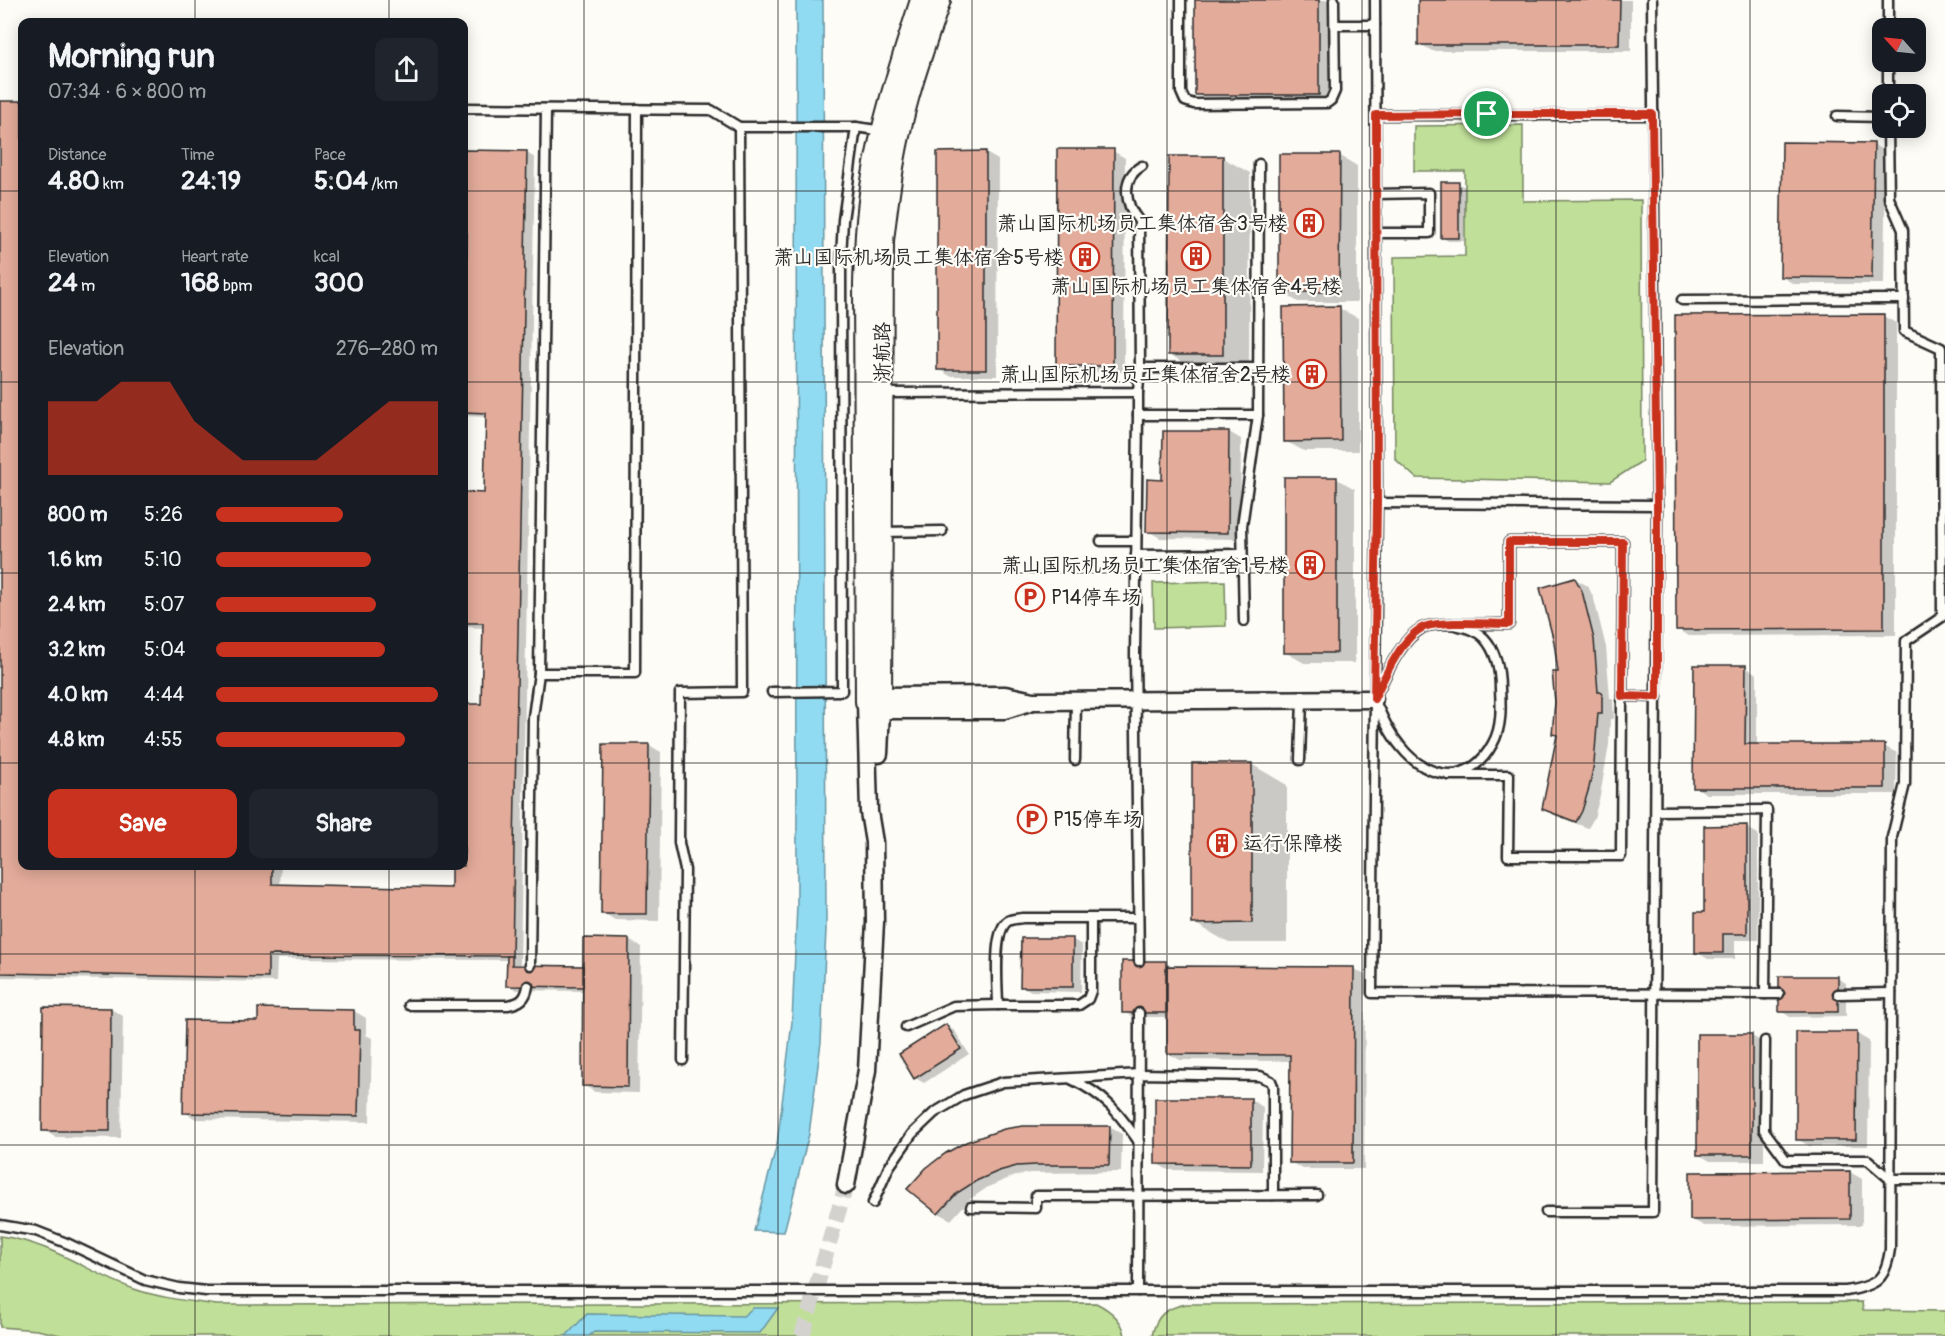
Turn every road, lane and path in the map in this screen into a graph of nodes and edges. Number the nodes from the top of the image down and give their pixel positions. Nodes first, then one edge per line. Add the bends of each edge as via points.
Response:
1 (921, 0) edge
2 (940, 0) edge
3 (1181, 0) edge
4 (1334, 0) edge
5 (1375, 0) edge
6 (1652, 0) edge
7 (1888, 0) edge
8 (1888, 18) edge
9 (1335, 25) junction
10 (1375, 25) junction
11 (468, 108) edge
12 (546, 109) junction
13 (637, 109) junction
14 (1652, 114) junction
15 (1376, 115) junction
16 (1837, 116) dead end
17 (1872, 117) edge
18 (739, 127) junction
19 (856, 127) junction
20 (890, 133) junction
21 (1888, 138) edge
22 (1259, 164) dead end
23 (1142, 166) dead end
24 (1376, 194) junction
25 (1376, 233) junction
26 (1904, 299) junction
27 (1682, 300) dead end
28 (1943, 348) edge
29 (1140, 368) junction
30 (1258, 368) junction
31 (1138, 392) junction
32 (881, 393) junction
33 (1138, 415) junction
34 (1258, 415) junction
35 (1377, 503) junction
36 (1657, 505) junction
37 (942, 531) dead end
38 (882, 532) junction
39 (1101, 541) dead end
40 (1136, 541) junction
41 (1242, 554) junction
42 (1136, 555) junction
43 (1943, 617) edge
44 (1244, 621) dead end
45 (1451, 624) junction
46 (538, 673) junction
47 (772, 692) dead end
48 (1622, 696) junction
49 (1657, 697) junction
50 (1136, 699) junction
51 (1302, 699) junction
52 (1374, 699) junction
53 (1076, 700) junction
54 (876, 703) junction
55 (1075, 760) dead end
56 (1300, 760) dead end
57 (1448, 775) junction
58 (1656, 810) junction
59 (1138, 918) junction
60 (1091, 919) junction
61 (1139, 961) dead end
62 (530, 965) dead end
63 (528, 986) dead end
64 (1891, 993) junction
65 (1655, 994) junction
66 (1765, 994) junction
67 (1779, 994) dead end
68 (1838, 994) dead end
69 (409, 1005) dead end
70 (998, 1005) junction
71 (1139, 1013) dead end
72 (906, 1027) dead end
73 (1765, 1041) dead end
74 (683, 1060) dead end
75 (1140, 1074) junction
76 (1067, 1077) junction
77 (1139, 1142) junction
78 (1890, 1179) junction
79 (1945, 1179) edge
80 (846, 1185) tunnel mouth
81 (1139, 1195) junction
82 (1273, 1195) junction
83 (1317, 1195) dead end
84 (873, 1203) dead end
85 (971, 1207) dead end
86 (1546, 1212) dead end
87 (0, 1225) edge
88 (1138, 1291) junction

1 - 20 street, 浙航路
2 - 20 street, 浙航路 via 909,95
3 - 9 lane via 1181,92 1190,103 1327,104 1335,91
4 - 9 lane
5 - 10 lane
6 - 14 lane
7 - 8 lane
9 - 10 lane
10 - 15 lane
11 - 12 lane
12 - 13 lane
12 - 46 lane
13 - 18 lane via 711,110
13 - 46 lane via 635,673
14 - 15 lane
14 - 36 lane
15 - 24 lane
16 - 17 lane
18 - 19 lane
18 - 74 lane via 742,692 680,693
19 - 20 lane
19 - 47 lane via 841,258 842,691
20 - 32 street, 浙航路 via 890,182 883,241
20 - 54 street, 浙航路 via 872,180 865,232
21 - 26 lane via 1889,198 1903,230
22 - 30 lane
23 - 29 lane via 1130,178 1127,190 1127,202 1139,222
24 - 25 lane
24 - 25 lane via 1429,193 1429,233
25 - 35 lane
26 - 27 lane
26 - 28 lane via 1904,332
28 - 43 lane
29 - 30 lane
29 - 31 lane
30 - 34 lane
31 - 32 lane
31 - 33 lane
32 - 38 street, 浙航路
33 - 34 lane
33 - 40 lane
34 - 41 lane via 1242,526
35 - 36 lane
35 - 52 lane
36 - 49 lane
37 - 38 lane
38 - 54 street, 浙航路
39 - 40 lane
40 - 42 lane
41 - 42 lane
41 - 44 lane
42 - 50 lane
43 - 64 lane via 1906,641 1905,784 1892,837
45 - 48 lane via 1509,624 1509,542 1623,542
45 - 52 lane via 1423,627 1411,637
45 - 57 lane via 1469,628 1493,650 1500,673 1501,719 1494,742 1482,760 1466,772
46 - 62 lane via 533,717
48 - 49 lane
48 - 57 lane via 1621,856 1508,856 1509,775
49 - 58 lane
50 - 51 street
50 - 53 street
50 - 59 lane
51 - 52 street
51 - 56 lane
52 - 57 lane via 1402,748 1421,766
52 - 65 lane via 1372,993
53 - 54 street via 1034,701 1004,710
53 - 55 lane
54 - 80 street via 870,812 875,922 867,1070
58 - 65 lane
58 - 66 lane via 1767,810
59 - 60 lane
59 - 61 lane
60 - 70 lane via 1008,921 1001,929 998,944
60 - 70 lane via 1088,999 1079,1005
63 - 69 lane via 517,1004
64 - 68 lane
64 - 78 lane
65 - 66 lane
65 - 86 lane via 1653,1212
66 - 67 lane
70 - 72 lane via 954,1006
71 - 75 lane
73 - 78 lane via 1764,1130 1786,1160 1868,1160
75 - 76 lane
75 - 77 lane
75 - 82 lane via 1260,1076 1271,1081
76 - 77 lane via 1092,1089 1107,1102
76 - 84 lane via 1003,1082 964,1095 934,1113 912,1134 889,1167
77 - 81 lane
78 - 79 lane
78 - 88 lane via 1890,1249 1883,1276 1868,1287 1846,1291
81 - 82 lane
81 - 85 lane via 1036,1196 1036,1208
81 - 88 lane
82 - 83 lane
87 - 88 lane via 47,1235 146,1280 206,1291

